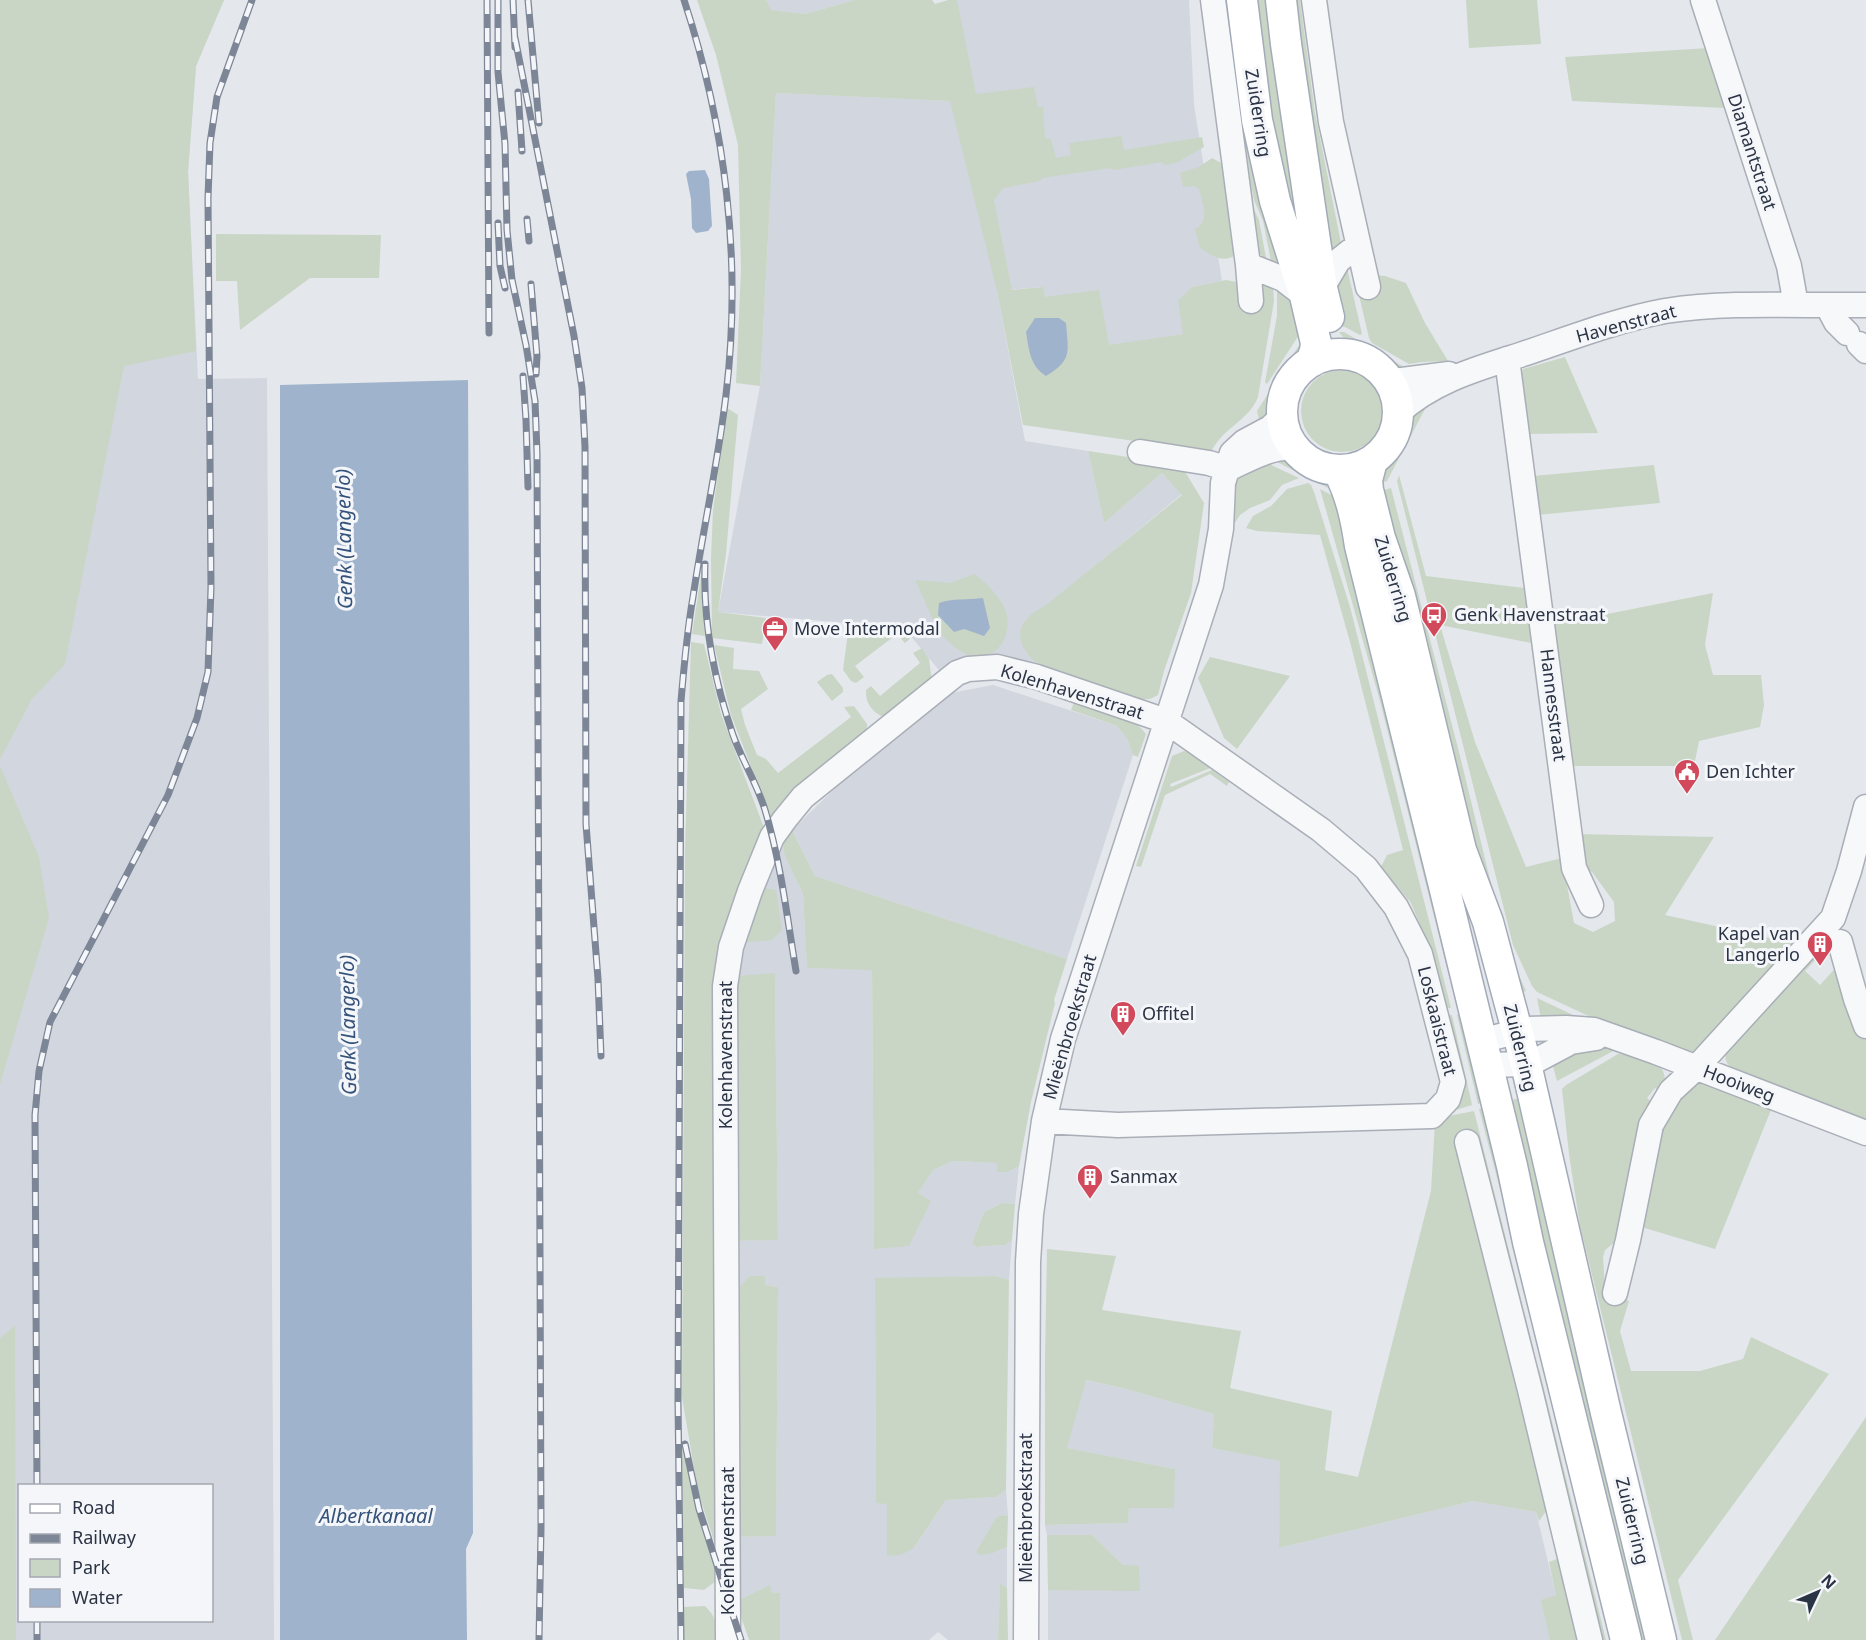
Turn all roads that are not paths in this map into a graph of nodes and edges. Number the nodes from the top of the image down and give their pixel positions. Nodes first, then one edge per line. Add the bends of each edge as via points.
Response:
1 (1213, 0) edge
2 (1242, 0) edge
3 (1281, 0) edge
4 (1314, 0) edge
5 (1703, 0) edge
6 (1358, 245) junction
7 (1248, 265) junction
8 (1368, 287) dead end
9 (1313, 292) junction
10 (1251, 301) dead end
11 (1866, 304) edge
12 (1796, 305) junction
13 (1827, 305) junction
14 (1857, 343) edge
15 (1346, 354) junction
16 (1507, 359) junction
17 (1311, 362) junction
18 (1463, 373) junction
19 (1389, 380) junction
20 (1398, 413) junction
21 (1283, 416) junction
22 (1295, 448) junction
23 (1140, 452) dead end
24 (1372, 461) junction
25 (1228, 469) junction
26 (1338, 470) junction
27 (1166, 721) junction
28 (1866, 807) edge
29 (1591, 905) dead end
30 (1840, 942) dead end
31 (1866, 1026) edge
32 (1516, 1030) junction
33 (1612, 1037) junction
34 (1484, 1053) junction
35 (1526, 1064) junction
36 (1696, 1068) junction
37 (1044, 1121) junction
38 (1866, 1133) edge
39 (1467, 1142) dead end
40 (1615, 1293) dead end
41 (1546, 1317) junction
42 (1530, 1390) junction
43 (728, 1640) edge
44 (1026, 1640) edge
45 (1590, 1640) edge
46 (1626, 1640) edge
47 (1661, 1640) edge

1 - 7 street, Zuiderring
2 - 9 main road, Zuiderring via 1257,120 1275,201
3 - 9 main road, Zuiderring
4 - 6 street via 1331,122
5 - 12 street, Diamantstraat via 1788,266
6 - 8 street
6 - 9 street via 1338,261
7 - 9 street
7 - 10 street, Zuiderring
9 - 15 main road, Zuiderring
9 - 17 main road, Zuiderring via 1316,351
11 - 13 street, Havenstraat
12 - 13 street, Havenstraat
12 - 16 street, Havenstraat via 1662,312
13 - 14 street via 1836,322
15 - 17 main road
15 - 19 main road via 1369,362
16 - 18 street, Havenstraat
16 - 29 street, Hannesstraat via 1574,868
17 - 21 main road via 1289,384
18 - 19 street, Havenstraat
18 - 20 street, Havenstraat via 1422,394
19 - 20 main road
20 - 24 main road via 1392,440
21 - 22 main road
21 - 25 street, Mieënbroekstraat via 1232,453
22 - 25 street via 1267,451
22 - 26 main road via 1308,460
23 - 25 street
24 - 26 main road
24 - 32 main road, Zuiderring via 1367,480 1370,500 1401,596 1461,850 1488,922
25 - 27 street, Mieënbroekstraat via 1211,585
26 - 34 main road, Zuiderring via 1356,517
27 - 37 street, Mieënbroekstraat via 1063,1039
27 - 37 street, Loskaaistraat via 1321,830 1366,868 1396,907 1420,954 1437,1014 1453,1082 1448,1099 1432,1116 1119,1125
27 - 43 street, Kolenhavenstraat via 1037,677 997,667 968,669 957,673 803,797 772,837 731,946 725,986
28 - 36 street via 1833,918
30 - 31 street
32 - 33 street, Hooiweg via 1594,1030
32 - 34 street, Hooiweg
32 - 35 main road, Zuiderring
33 - 35 street, Hooiweg via 1571,1042
33 - 36 street, Hooiweg
34 - 35 street, Hooiweg
34 - 41 main road, Zuiderring
35 - 47 main road, Zuiderring
36 - 38 street, Hooiweg
36 - 40 street via 1671,1091 1651,1125
37 - 44 street, Mieënbroekstraat via 1028,1262
39 - 42 street
41 - 42 street
41 - 46 main road, Zuiderring
42 - 45 street

